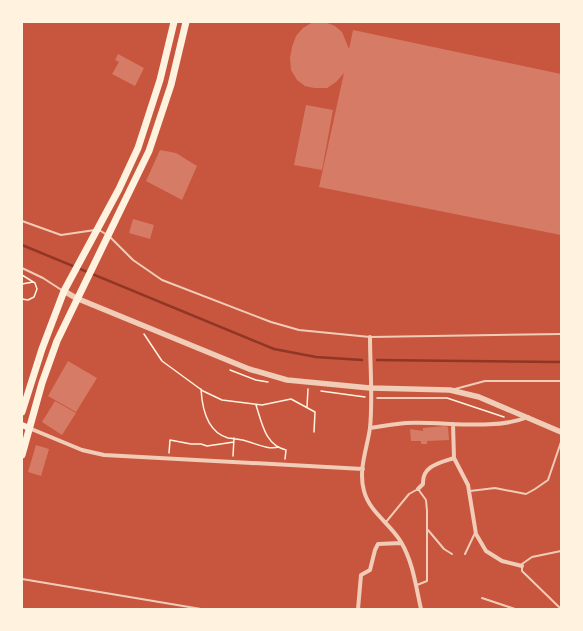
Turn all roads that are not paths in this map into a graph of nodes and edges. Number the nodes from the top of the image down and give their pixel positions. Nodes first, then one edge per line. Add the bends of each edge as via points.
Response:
1 (174, 22) edge
2 (186, 22) edge
3 (22, 221) edge
4 (99, 229) junction
5 (109, 236) junction
6 (22, 268) edge
7 (64, 292) junction
8 (76, 298) junction
9 (561, 334) edge
10 (370, 337) junction
11 (561, 381) edge
12 (370, 388) junction
13 (450, 390) junction
14 (22, 412) edge
15 (528, 417) junction
16 (453, 424) junction
17 (22, 425) edge
18 (29, 428) junction
19 (370, 428) junction
20 (561, 432) edge
21 (561, 442) edge
22 (22, 455) edge
23 (454, 458) junction
24 (363, 469) junction
25 (418, 489) junction
26 (469, 492) junction
27 (386, 523) junction
28 (427, 530) junction
29 (476, 530) junction
30 (401, 543) junction
31 (561, 551) edge
32 (452, 554) dead end
33 (465, 554) dead end
34 (522, 566) junction
35 (22, 579) edge
36 (416, 585) junction
37 (482, 598) dead end
38 (201, 609) edge
39 (358, 609) edge
40 (421, 609) edge
41 (515, 609) edge
42 (560, 609) edge

1 - 4 main road via 160,80 138,148
2 - 5 main road via 159,122 140,171
3 - 4 lane via 61,235
4 - 5 lane
4 - 7 main road
5 - 8 main road
5 - 10 lane via 132,260 162,280 271,322 299,330
6 - 7 lane
7 - 8 street
7 - 14 main road
8 - 12 street via 249,369 287,380
8 - 18 main road via 57,340
9 - 10 lane
10 - 12 street
11 - 13 lane via 485,381
12 - 13 street
12 - 19 street
13 - 15 street via 479,397
15 - 16 street via 515,422
15 - 20 street
16 - 19 street via 406,423
16 - 23 street
17 - 18 main road
18 - 22 main road
18 - 24 street via 82,450 104,455
19 - 24 street
21 - 26 lane via 548,480 526,494 495,488
23 - 25 street via 427,470
23 - 26 street via 468,484
24 - 27 street via 363,490 370,506
25 - 27 lane via 409,494
25 - 28 lane via 426,500
26 - 29 street
27 - 30 street
28 - 32 lane
28 - 36 lane via 427,581 425,584
29 - 33 lane
29 - 34 street via 486,551 502,561
30 - 36 street
30 - 39 street via 378,544 370,570 361,575
31 - 34 lane via 532,557 525,560
34 - 42 lane via 522,571
35 - 38 lane
36 - 40 street
37 - 41 lane

